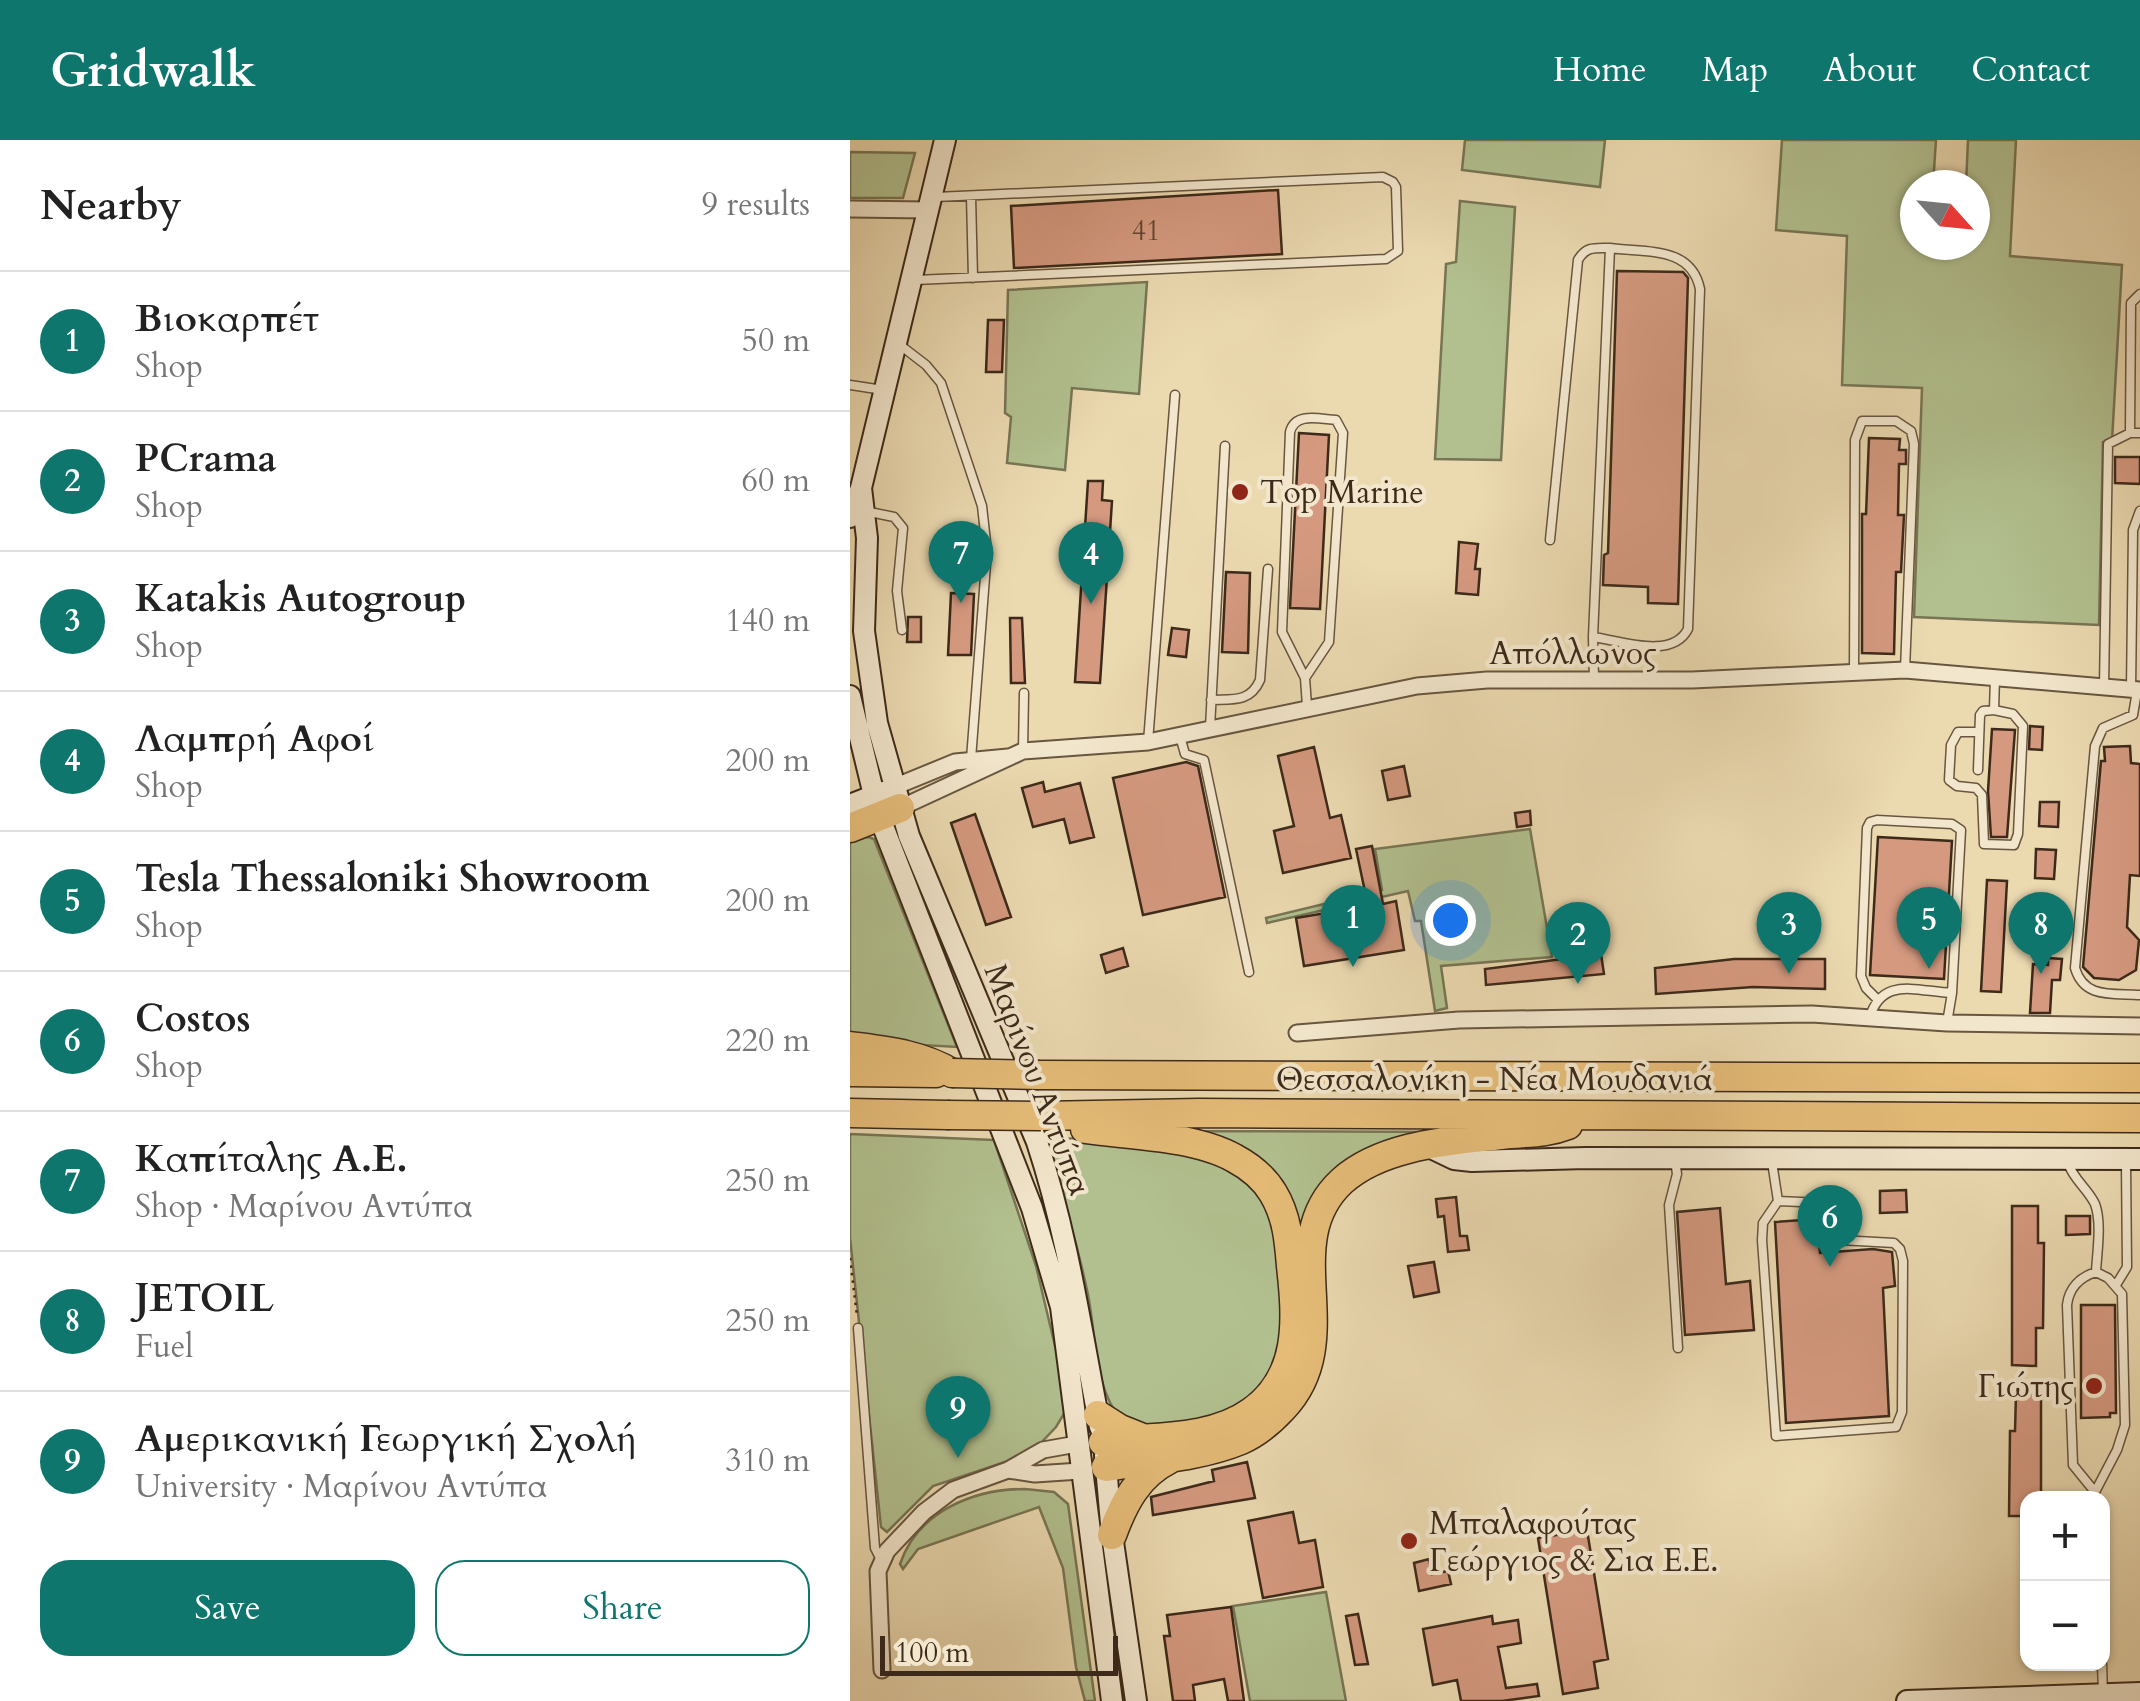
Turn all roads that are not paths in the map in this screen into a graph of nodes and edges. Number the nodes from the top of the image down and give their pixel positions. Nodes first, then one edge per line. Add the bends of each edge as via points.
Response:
1 (944, 140) edge
2 (972, 196) junction
3 (929, 203) junction
4 (850, 209) edge
5 (1610, 248) junction
6 (972, 278) junction
7 (912, 280) junction
8 (2140, 294) edge
9 (897, 342) junction
10 (850, 385) edge
11 (883, 390) junction
12 (1175, 395) dead end
13 (2135, 433) edge
14 (1225, 446) dead end
15 (2140, 511) edge
16 (857, 514) edge
17 (1550, 540) dead end
18 (1268, 569) dead end
19 (902, 630) dead end
20 (1593, 637) junction
21 (1905, 670) junction
22 (1854, 671) junction
23 (1995, 677) junction
24 (1306, 678) junction
25 (1594, 680) junction
26 (2104, 688) junction
27 (2136, 690) edge
28 (1024, 693) dead end
29 (850, 696) edge
30 (1211, 700) junction
31 (1307, 706) junction
32 (1994, 710) junction
33 (1210, 728) junction
34 (1979, 732) junction
35 (1180, 736) junction
36 (1148, 742) junction
37 (1017, 754) junction
38 (971, 759) junction
39 (1978, 770) dead end
40 (887, 802) junction
41 (850, 805) edge
42 (850, 828) edge
43 (1249, 972) dead end
44 (1952, 993) junction
45 (2140, 995) edge
46 (1876, 998) junction
47 (1869, 1020) junction
48 (1946, 1023) junction
49 (2140, 1026) edge
50 (1297, 1033) dead end
51 (850, 1046) edge
52 (850, 1072) edge
53 (952, 1073) junction
54 (2140, 1078) edge
55 (850, 1112) edge
56 (1592, 1115) junction
57 (1040, 1116) junction
58 (2140, 1118) edge
59 (1427, 1146) junction
60 (2066, 1157) junction
61 (1772, 1159) junction
62 (2133, 1159) edge
63 (1675, 1160) junction
64 (1778, 1201) junction
65 (2096, 1272) junction
66 (2116, 1285) junction
67 (858, 1328) road end
68 (1678, 1348) dead end
69 (1093, 1448) junction
70 (1178, 1456) junction
71 (1008, 1470) junction
72 (2092, 1491) edge
73 (2097, 1491) edge
74 (1112, 1534) junction
75 (881, 1560) junction
76 (882, 1670) dead end
77 (2102, 1671) edge
78 (2104, 1693) junction
79 (2140, 1693) edge
80 (1112, 1701) edge
81 (1136, 1701) edge
82 (1907, 1701) edge

1 - 3 main road, Μαρίνου Αντύπα
2 - 3 lane
2 - 6 lane
2 - 6 lane via 1383,178 1396,187 1398,246 1386,259
3 - 4 street
3 - 7 main road, Μαρίνου Αντύπα
5 - 17 lane via 1591,248 1578,260
5 - 20 lane
5 - 20 lane via 1679,257 1697,273 1690,615 1683,639 1666,647
6 - 7 lane
7 - 9 main road, Μαρίνου Αντύπα
8 - 13 lane via 2131,303
9 - 11 main road, Μαρίνου Αντύπα
9 - 38 lane via 941,383 986,521
10 - 11 lane
11 - 16 main road, Μαρίνου Αντύπα
12 - 36 lane
13 - 26 lane via 2108,444
14 - 30 lane
15 - 27 lane via 2133,530
16 - 19 lane via 894,516 903,528
16 - 40 main road, Μαρίνου Αντύπα via 867,538 864,631
18 - 30 lane via 1260,680 1250,696
20 - 25 lane
21 - 22 street, Απόλλωνος
21 - 22 lane via 1914,444 1905,426 1879,421 1862,422 1855,440
21 - 23 street, Απόλλωνος
22 - 25 street, Απόλλωνος
23 - 26 street, Απόλλωνος
23 - 32 lane
24 - 24 lane via 1329,642 1343,433 1336,420 1298,419 1290,432 1282,632
24 - 31 lane
25 - 31 street, Απόλλωνος via 1417,686
26 - 27 street, Απόλλωνος
27 - 45 lane via 2133,714 2103,728 2094,746 2074,968 2091,992
28 - 37 lane
29 - 40 main road, Μαρίνου Αντύπα
30 - 33 lane
31 - 33 street, Απόλλωνος
32 - 34 lane via 1981,712
32 - 34 lane via 2014,714 2024,726 2018,834 2009,847 1984,844 1982,794 1949,780 1953,739 1958,732
33 - 35 street, Απόλλωνος
34 - 39 lane
35 - 36 street, Απόλλωνος
35 - 43 lane via 1185,754 1204,763
36 - 37 street, Απόλλωνος
37 - 38 street, Απόλλωνος
37 - 40 street
38 - 40 street, Απόλλωνος via 922,773
40 - 41 main road
40 - 42 highway
40 - 69 main road, Μαρίνου Αντύπα via 1047,1255
40 - 69 main road, Μαρίνου Αντύπα via 929,886 1050,1182 1074,1273
44 - 46 lane via 1890,990
44 - 46 lane via 1961,830 1876,820 1867,828 1861,976
44 - 48 lane
46 - 47 lane
47 - 48 street
47 - 50 street via 1812,1014 1459,1020
48 - 49 street
51 - 53 highway via 924,1059
52 - 53 highway, Θεσσαλονίκη - Νέα Μουδανιά
53 - 54 highway, Θεσσαλονίκη - Νέα Μουδανιά, bridge
55 - 57 highway, Θεσσαλονίκη - Νέα Μουδανιά, bridge
56 - 57 highway, Θεσσαλονίκη - Νέα Μουδανιά
56 - 58 highway, Θεσσαλονίκη - Νέα Μουδανιά
56 - 59 highway via 1548,1133
57 - 69 highway via 1057,1125 1226,1154 1262,1178 1284,1216 1296,1327 1279,1382 1256,1409 1227,1426 1129,1434
59 - 63 main road via 1472,1161
59 - 70 highway via 1360,1167 1322,1207 1310,1266 1314,1344 1290,1402 1244,1439
60 - 61 main road
60 - 62 main road
60 - 65 lane via 2097,1211
61 - 63 main road
61 - 64 lane
62 - 66 lane via 2128,1268
63 - 68 lane via 1668,1204
64 - 64 lane via 1823,1203 1840,1240 1894,1243 1900,1249 1902,1412 1896,1427 1776,1436 1762,1240 1766,1214
65 - 66 lane
65 - 72 lane via 2072,1288 2066,1305 2073,1465
66 - 73 lane via 2122,1294 2124,1425
67 - 75 lane
69 - 70 highway
69 - 71 street via 1044,1450
69 - 71 street via 1036,1474
69 - 74 main road, Μαρίνου Αντύπα
69 - 80 main road, Μαρίνου Αντύπα
70 - 74 highway via 1139,1482
71 - 75 street via 938,1500
74 - 81 main road, Μαρίνου Αντύπα
75 - 76 street
77 - 78 lane
78 - 79 main road
78 - 82 main road

